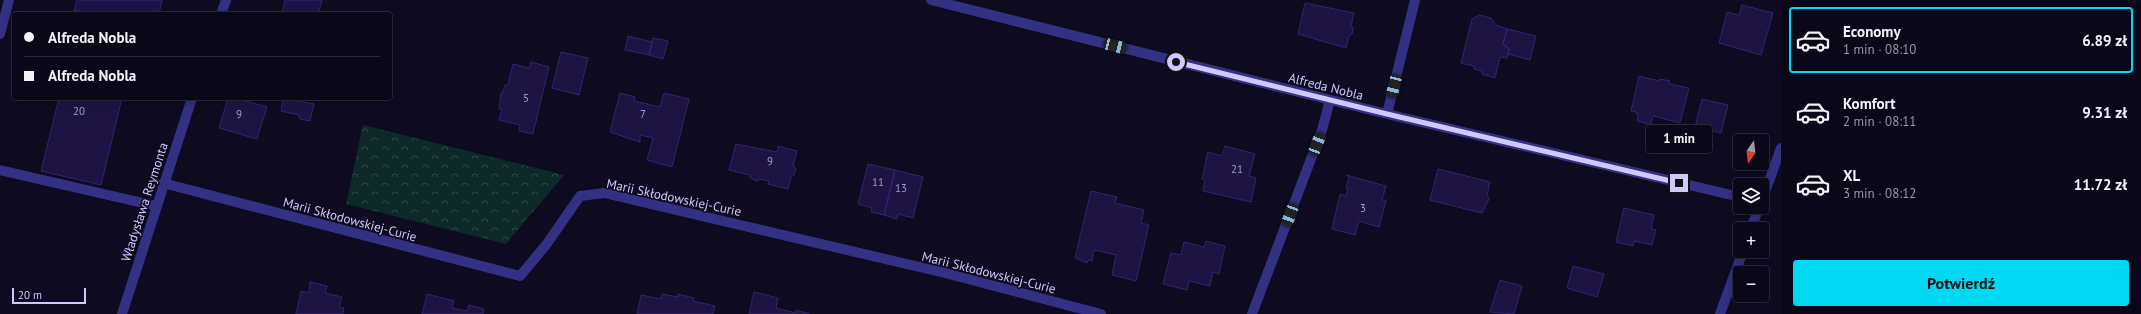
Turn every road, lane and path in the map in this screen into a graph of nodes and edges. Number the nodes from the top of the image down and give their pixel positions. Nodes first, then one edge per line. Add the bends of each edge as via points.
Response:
1 (9, 0) edge
2 (226, 0) edge
3 (931, 0) edge
4 (1415, 0) edge
5 (222, 12) edge
6 (0, 34) edge
7 (191, 100) edge
8 (1330, 100) junction
9 (1387, 114) junction
10 (1781, 148) edge
11 (0, 170) edge
12 (1769, 181) edge
13 (163, 183) junction
14 (1733, 195) edge
15 (156, 206) junction
16 (1740, 258) edge
17 (122, 314) edge
18 (1101, 314) edge
19 (1252, 314) edge
20 (1720, 314) edge

1 - 6 street
2 - 5 street
3 - 8 street, Alfreda Nobla
4 - 9 street
7 - 13 street, Władysława Reymonta
8 - 9 street, Alfreda Nobla
8 - 19 street via 1322,130
9 - 14 street, Alfreda Nobla
10 - 12 street
11 - 15 street
13 - 15 street, Władysława Reymonta
13 - 18 street, Marii Skłodowskiej-Curie via 520,276 546,245 580,196 604,193 945,273
15 - 17 street, Władysława Reymonta
16 - 20 street

